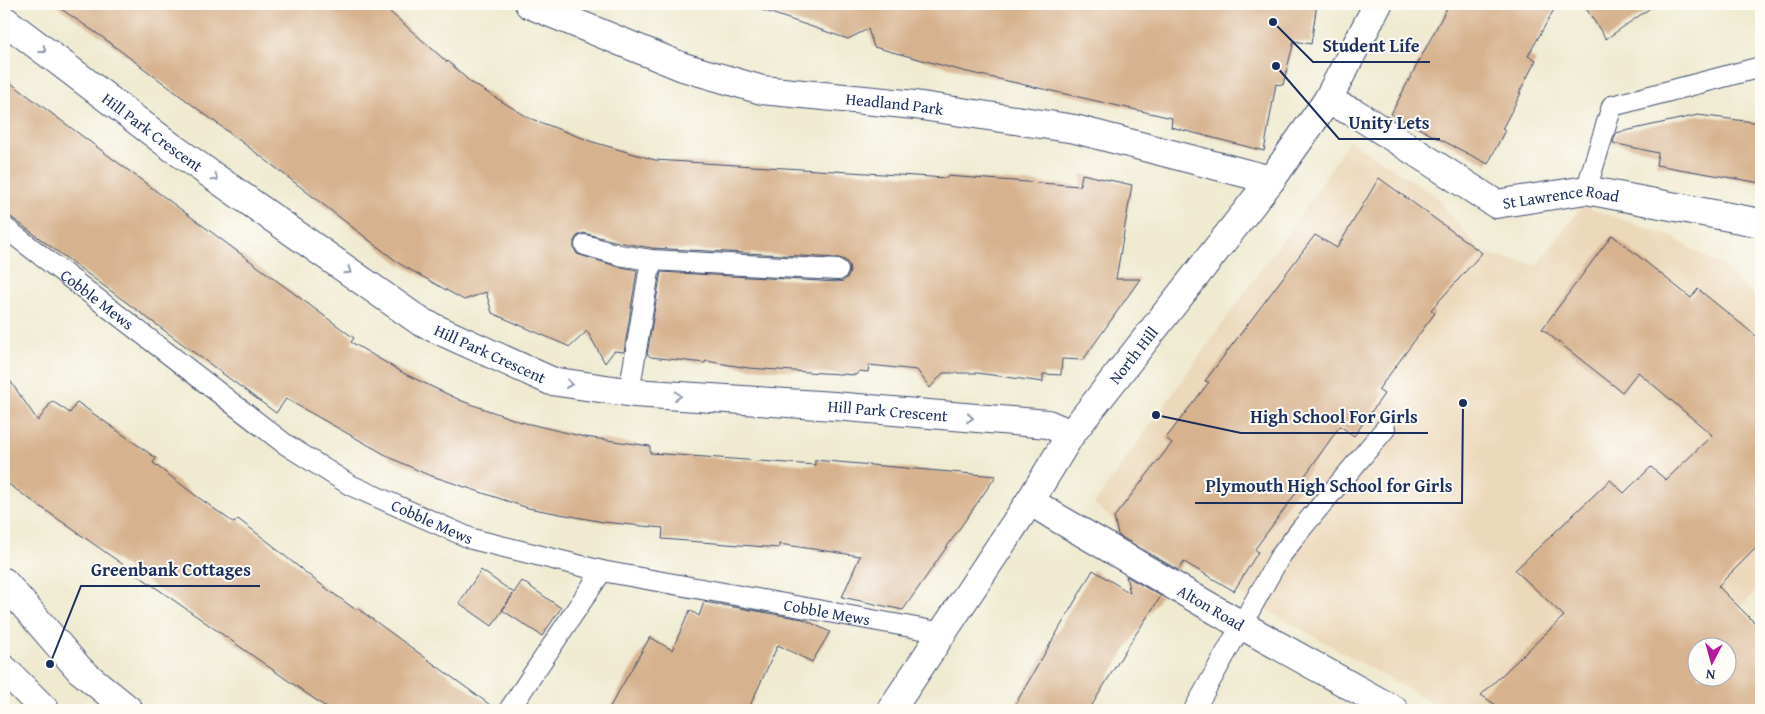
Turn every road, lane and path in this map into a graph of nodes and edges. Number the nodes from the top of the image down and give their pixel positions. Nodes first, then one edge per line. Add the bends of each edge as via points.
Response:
1 (529, 4) edge
2 (1378, 4) edge
3 (4, 20) edge
4 (1761, 67) edge
5 (1327, 101) junction
6 (1271, 180) junction
7 (1586, 190) junction
8 (1761, 223) edge
9 (4, 226) edge
10 (585, 245) dead end
11 (651, 260) junction
12 (838, 270) dead end
13 (629, 393) junction
14 (1385, 429) dead end
15 (1071, 434) junction
16 (1030, 501) junction
17 (602, 572) junction
18 (4, 582) edge
19 (1243, 626) junction
20 (944, 633) junction
21 (4, 669) edge
22 (45, 710) edge
23 (129, 710) edge
24 (509, 710) edge
25 (891, 710) edge
26 (1194, 710) edge
27 (1394, 710) edge

1 - 6 street, Headland Park via 682,67 762,90 915,105 1074,129
2 - 5 street, North Hill
3 -> 13 street, Hill Park Crescent via 173,148 421,322 551,381
4 - 7 lane via 1612,106
5 - 6 street, North Hill
5 - 7 street, St Lawrence Road via 1355,113 1496,204
6 - 15 street, North Hill
7 - 8 street, St Lawrence Road
9 - 17 lane, Cobble Mews via 285,444 350,484 472,538
10 - 11 lane via 619,256
11 - 12 lane
11 - 13 lane
13 -> 15 street, Hill Park Crescent via 1048,424
14 - 19 lane via 1279,558
15 - 16 street, North Hill
16 - 19 street, Alton Road
16 - 20 street, North Hill
17 - 20 lane, Cobble Mews
17 - 24 lane
18 - 23 street via 80,670
19 - 26 lane
19 - 27 street, Alton Road
20 - 25 street, North Hill
21 - 22 street

